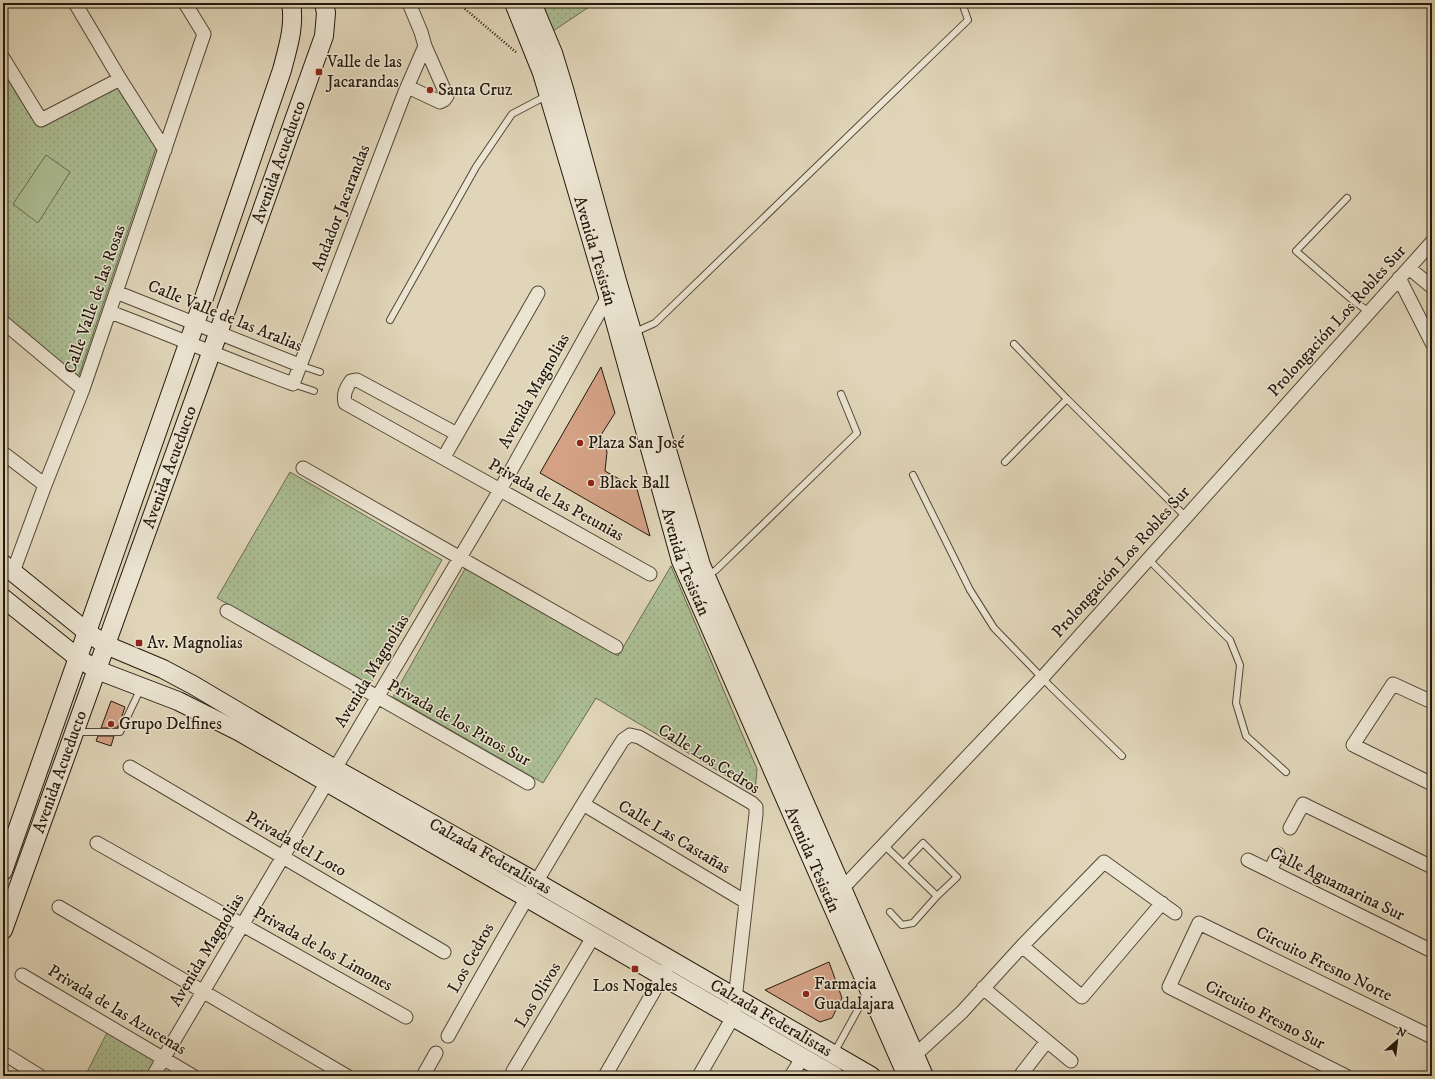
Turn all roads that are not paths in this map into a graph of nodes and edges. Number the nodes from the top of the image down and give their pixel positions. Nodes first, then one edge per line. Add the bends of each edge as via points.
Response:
1 (75, 3) edge
2 (185, 3) edge
3 (291, 3) edge
4 (324, 3) edge
5 (409, 3) edge
6 (514, 3) edge
7 (532, 3) edge
8 (962, 3) edge
9 (424, 46) junction
10 (3, 58) edge
11 (120, 79) junction
12 (408, 86) junction
13 (556, 92) junction
14 (164, 150) junction
15 (1347, 198) dead end
16 (1432, 242) edge
17 (1409, 268) junction
18 (1400, 278) junction
19 (1432, 287) edge
20 (613, 289) junction
21 (116, 292) junction
22 (538, 293) dead end
23 (110, 312) junction
24 (1369, 312) junction
25 (390, 320) dead end
26 (3, 322) edge
27 (195, 324) junction
28 (633, 332) junction
29 (218, 333) junction
30 (188, 342) junction
31 (1432, 342) edge
32 (1014, 344) dead end
33 (212, 353) junction
34 (299, 365) junction
35 (320, 372) dead end
36 (293, 384) junction
37 (83, 389) junction
38 (314, 391) dead end
39 (841, 394) dead end
40 (1067, 400) junction
41 (457, 434) junction
42 (3, 453) edge
43 (444, 457) junction
44 (1005, 462) dead end
45 (303, 468) dead end
46 (913, 475) dead end
47 (45, 485) junction
48 (500, 490) junction
49 (1186, 517) junction
50 (460, 558) junction
51 (1148, 559) junction
52 (8, 568) edge
53 (650, 574) dead end
54 (706, 577) junction
55 (3, 598) edge
56 (227, 610) dead end
57 (87, 632) junction
58 (106, 645) junction
59 (616, 647) dead end
60 (78, 658) junction
61 (163, 669) junction
62 (97, 670) junction
63 (1043, 677) junction
64 (147, 689) junction
65 (746, 690) junction
66 (377, 697) junction
67 (1432, 702) edge
68 (244, 724) junction
69 (75, 732) junction
70 (1122, 756) dead end
71 (130, 767) dead end
72 (1286, 772) dead end
73 (331, 775) junction
74 (528, 783) dead end
75 (1432, 784) edge
76 (583, 804) junction
77 (1290, 828) dead end
78 (97, 842) dead end
79 (884, 845) junction
80 (1278, 854) dead end
81 (282, 858) junction
82 (1248, 860) dead end
83 (904, 863) junction
84 (1432, 868) edge
85 (3, 871) edge
86 (1270, 871) junction
87 (536, 882) junction
88 (836, 895) junction
89 (937, 896) junction
90 (526, 898) junction
91 (746, 902) junction
92 (1162, 903) junction
93 (60, 908) dead end
94 (890, 912) dead end
95 (1175, 913) dead end
96 (242, 925) junction
97 (3, 930) edge
98 (593, 937) junction
99 (1022, 946) junction
100 (1432, 951) edge
101 (444, 952) dead end
102 (671, 961) junction
103 (22, 975) dead end
104 (662, 976) junction
105 (1169, 987) joint
106 (983, 988) junction
107 (869, 990) junction
108 (203, 991) junction
109 (735, 998) junction
110 (406, 1017) dead end
111 (733, 1017) junction
112 (448, 1036) dead end
113 (1432, 1037) edge
114 (1047, 1041) junction
115 (3, 1053) edge
116 (436, 1053) dead end
117 (833, 1054) junction
118 (914, 1056) junction
119 (803, 1057) junction
120 (163, 1059) junction
121 (1071, 1061) dead end
122 (513, 1072) dead end
123 (40, 1076) edge
124 (153, 1076) edge
125 (193, 1076) edge
126 (347, 1076) edge
127 (423, 1076) edge
128 (605, 1076) edge
129 (699, 1076) edge
130 (791, 1076) edge
131 (835, 1076) edge
132 (871, 1076) edge
133 (907, 1076) edge
134 (924, 1076) edge
135 (1020, 1076) edge
136 (1346, 1076) edge

1 - 11 street
2 - 14 street, Calle Valle de las Rosas via 204,34
3 - 27 street, Avenida Acueducto via 292,33 282,70
4 - 29 street, Avenida Acueducto via 324,36
5 - 9 street
6 - 13 street, Avenida Tesistán
7 - 13 street, Avenida Tesistán via 553,54
8 - 28 lane via 968,20 655,323
9 - 12 street, Andador Jacarandas
9 - 12 street via 447,96 440,102
10 - 11 street via 41,120
11 - 14 street
12 - 34 street, Andador Jacarandas
13 - 20 street, Avenida Tesistán
13 - 25 lane via 512,114 476,167
14 - 21 street, Calle Valle de las Rosas
15 - 24 lane via 1296,251
16 - 17 street, Prolongación Los Robles Sur
17 - 18 street, Prolongación Los Robles Sur
17 - 19 street
18 - 24 street, Prolongación Los Robles Sur
18 - 31 street
20 - 28 street, Avenida Tesistán
20 - 48 street, Avenida Magnolias
20 - 65 street, Avenida Tesistán via 681,561
21 - 23 street, Calle Valle de las Rosas
21 - 27 street, Calle Valle de las Aralias
22 - 41 street
23 - 30 street
23 - 37 street, Calle Valle de las Rosas
24 - 49 street, Prolongación Los Robles Sur
26 - 37 street
27 - 29 street, Calle Valle de las Aralias
27 - 30 street, Avenida Acueducto
28 - 54 street, Avenida Tesistán
29 - 33 street, Avenida Acueducto
29 - 34 street, Calle Valle de las Aralias
30 - 33 street
30 - 57 street, Avenida Acueducto
32 - 40 lane
33 - 36 street
33 - 58 street, Avenida Acueducto
34 - 35 lane, Calle Valle de las Aralias
34 - 36 street, Andador Jacarandas
36 - 38 lane
37 - 47 street, Calle Valle de las Rosas
39 - 54 lane via 857,433
40 - 44 lane
40 - 49 lane
41 - 43 street
41 - 43 street via 357,380 350,381 343,396 345,403
42 - 47 street
43 - 48 street, Privada de las Petunias
45 - 50 street
46 - 63 lane via 970,590 994,628
47 - 52 street, Calle Valle de las Rosas
48 - 50 street, Avenida Magnolias
48 - 53 street, Privada de las Petunias
49 - 51 street, Prolongación Los Robles Sur
50 - 59 street
50 - 66 street, Avenida Magnolias
51 - 63 street, Prolongación Los Robles Sur
51 - 72 lane via 1230,640 1240,665 1236,703 1246,736
52 - 57 street, Calzada Federalistas
54 - 65 street, Avenida Tesistán
55 - 60 street, Calzada Federalistas
56 - 66 street, Privada de los Pinos Sur
57 - 58 street, Calzada Federalistas
57 - 60 street, Avenida Acueducto
58 - 61 street, Calzada Federalistas
58 - 62 street, Avenida Acueducto
60 - 62 street, Calzada Federalistas
60 - 85 street, Avenida Acueducto
61 - 64 street
61 - 68 street, Calzada Federalistas
62 - 64 street, Calzada Federalistas
62 - 69 street, Avenida Acueducto
63 - 70 lane
63 - 79 street, Prolongación Los Robles Sur
64 - 68 street, Calzada Federalistas
64 - 69 lane via 120,732
65 - 88 street, Avenida Tesistán
66 - 73 street, Avenida Magnolias
66 - 74 street, Privada de los Pinos Sur
67 - 75 street via 1393,684 1353,745
68 - 73 street, Calzada Federalistas
69 - 97 street, Avenida Acueducto
71 - 81 street, Privada del Loto
73 - 81 street, Avenida Magnolias
73 - 87 street, Calzada Federalistas
73 - 90 street, Calzada Federalistas
76 - 87 street, Calle Los Cedros
76 - 91 street, Calle Las Castañas
76 - 91 street, Calle Los Cedros via 623,740 630,735 752,803 756,807 756,814
77 - 84 street via 1303,804
78 - 96 street, Privada de los Limones
79 - 83 lane
79 - 88 street, Prolongación Los Robles Sur
80 - 86 street
81 - 96 street, Avenida Magnolias
81 - 101 street, Privada del Loto
82 - 86 street, Calle Aguamarina Sur
83 - 89 lane
83 - 89 lane via 923,843 957,877
86 - 100 street, Calle Aguamarina Sur
87 - 90 street, Los Cedros
87 - 102 street, Calzada Federalistas
88 - 107 street, Avenida Tesistán
88 - 118 street, Avenida Tesistán
89 - 94 lane via 913,923 902,925
90 - 98 street, Calzada Federalistas
90 - 112 street, Los Cedros
91 - 109 street, Calle Los Cedros
92 - 95 street
92 - 99 street via 1104,862
92 - 99 street via 1082,997
93 - 108 street
96 - 108 street, Avenida Magnolias
96 - 110 street, Privada de los Limones
98 - 104 street, Calzada Federalistas
98 - 122 street, Los Olivos
99 - 106 street
102 - 104 street
102 - 109 street, Calzada Federalistas
103 - 120 street, Privada de las Azucenas
104 - 111 street, Calzada Federalistas
104 - 128 street
105 - 113 street, Circuito Fresno Norte via 1199,923
105 - 136 street, Circuito Fresno Sur
106 - 114 street
106 - 118 street via 962,1012
107 - 117 lane
107 - 133 street, Avenida Tesistán
108 - 120 street, Avenida Magnolias
108 - 126 street
109 - 111 street, Calle Los Cedros
109 - 117 street, Calzada Federalistas
111 - 119 street, Calzada Federalistas
111 - 129 street
114 - 121 street
114 - 135 street
115 - 123 street
116 - 127 street
117 - 132 street, Calzada Federalistas
118 - 134 street, Avenida Tesistán
119 - 130 street
119 - 131 street, Calzada Federalistas
120 - 124 street, Avenida Magnolias
120 - 125 street, Privada de las Azucenas

